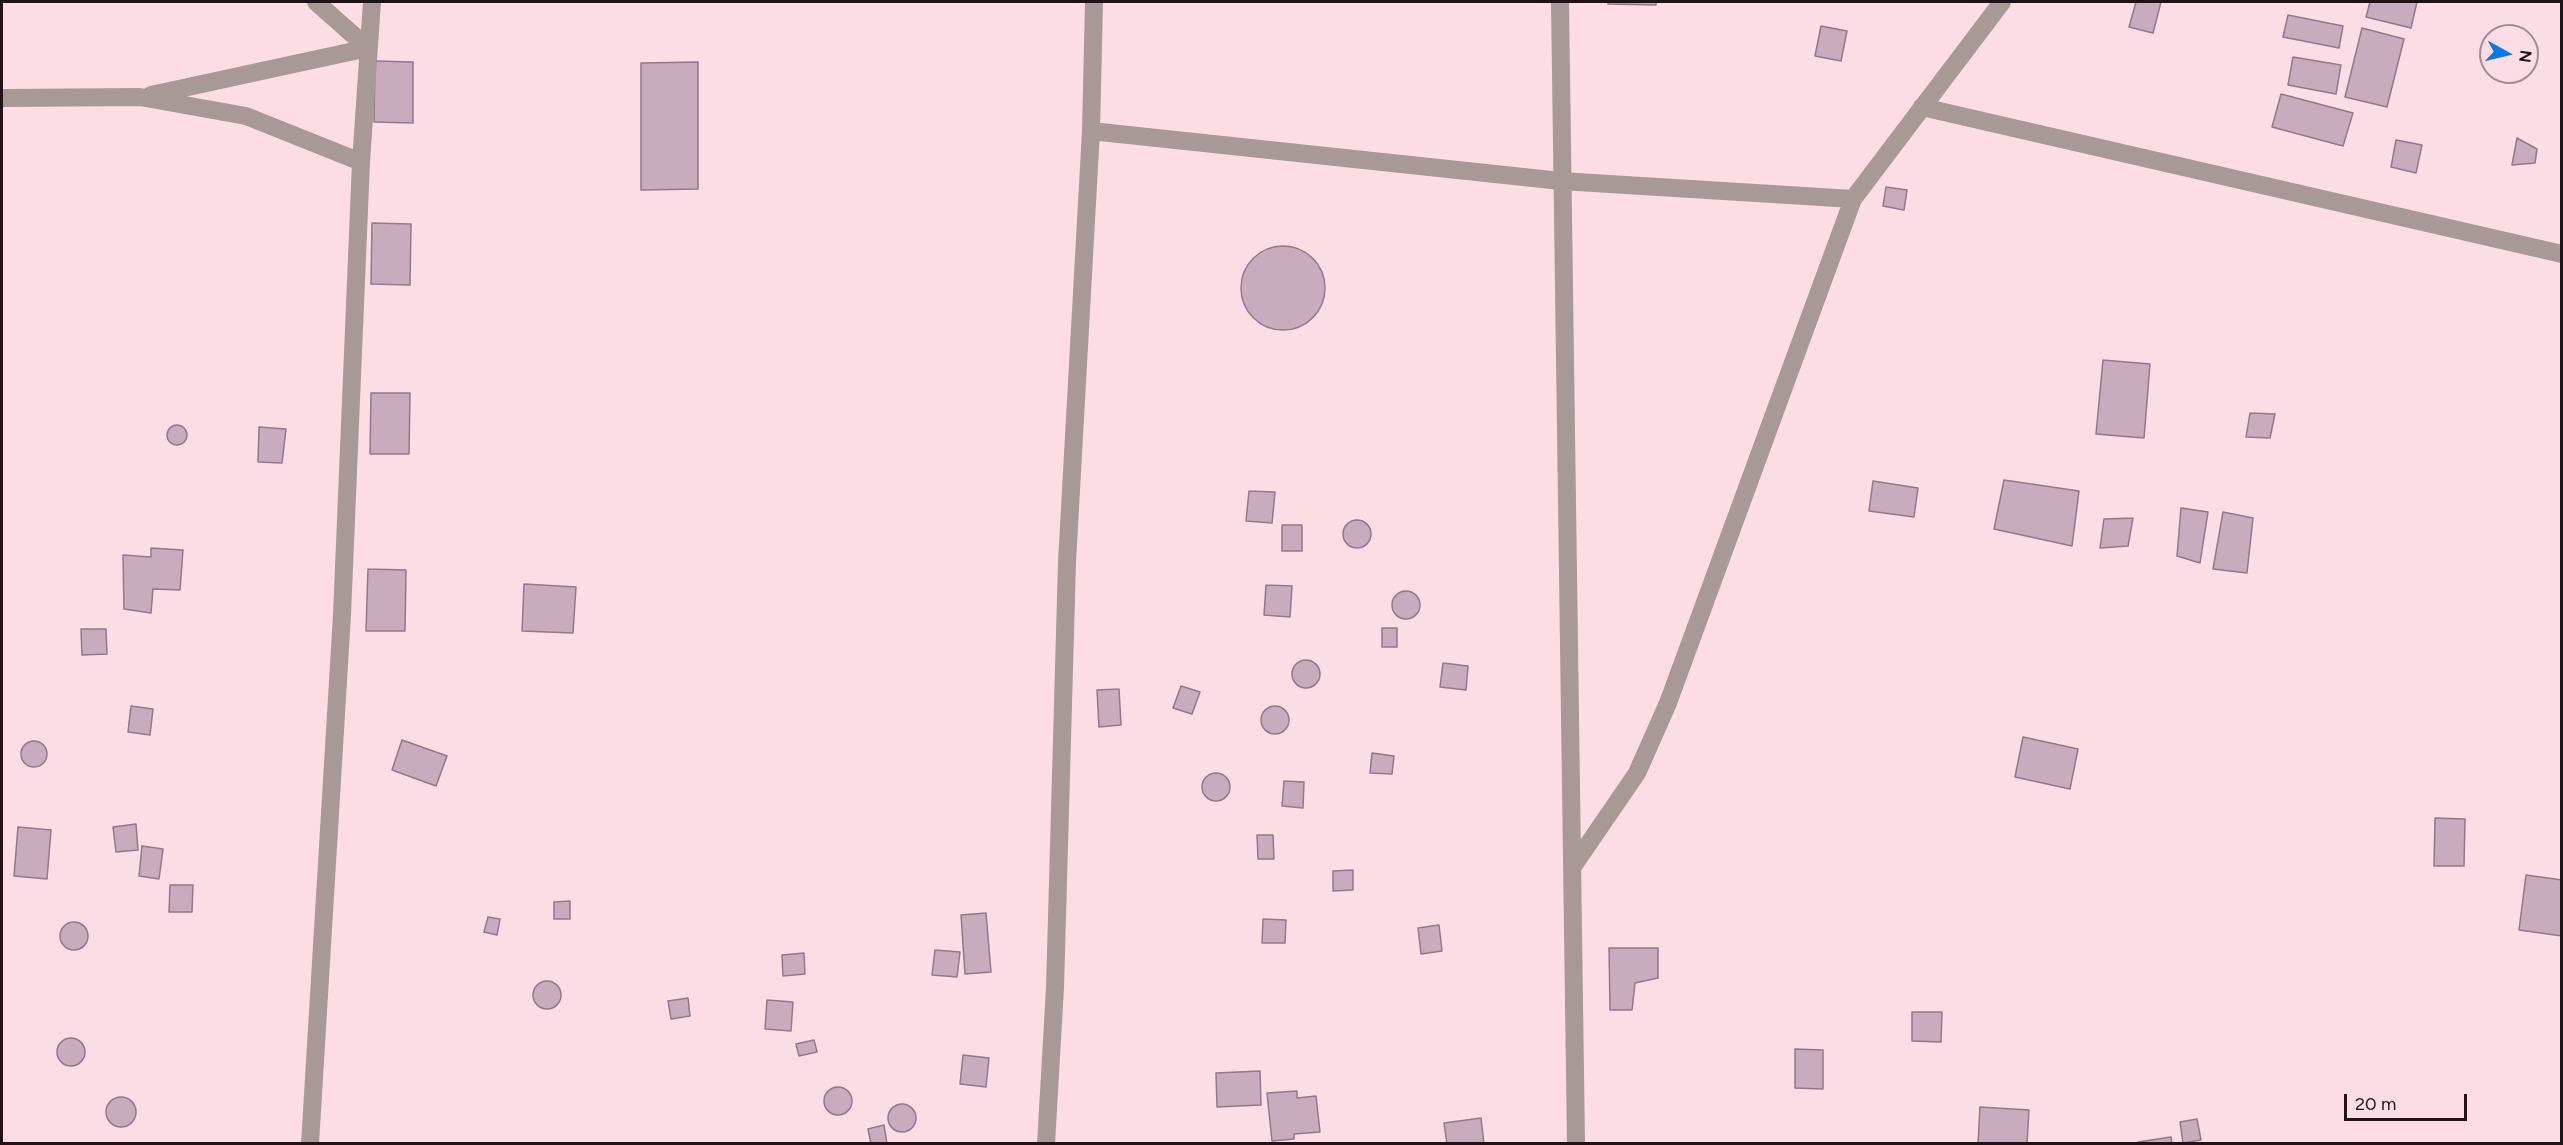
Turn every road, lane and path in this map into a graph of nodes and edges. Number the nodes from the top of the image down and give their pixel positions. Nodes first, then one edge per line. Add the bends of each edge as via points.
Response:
1 (316, 2) edge
2 (372, 2) edge
3 (1094, 2) edge
4 (1560, 2) edge
5 (2002, 2) edge
6 (368, 48) junction
7 (140, 97) junction
8 (2, 98) edge
9 (1922, 107) junction
10 (1092, 131) junction
11 (361, 162) junction
12 (1561, 181) junction
13 (1853, 199) junction
14 (2562, 254) edge
15 (1574, 865) junction
16 (310, 1143) edge
17 (1046, 1143) edge
18 (1576, 1143) edge

1 - 6 street
2 - 6 street
3 - 10 street
4 - 12 street
5 - 9 street
6 - 7 street
6 - 11 street
7 - 8 street
7 - 11 street via 246,116
9 - 13 street
9 - 14 street
10 - 12 street
10 - 17 street via 1067,562
11 - 16 street via 341,627
12 - 13 street
12 - 15 street
13 - 15 street via 1668,703 1637,773
15 - 18 street

